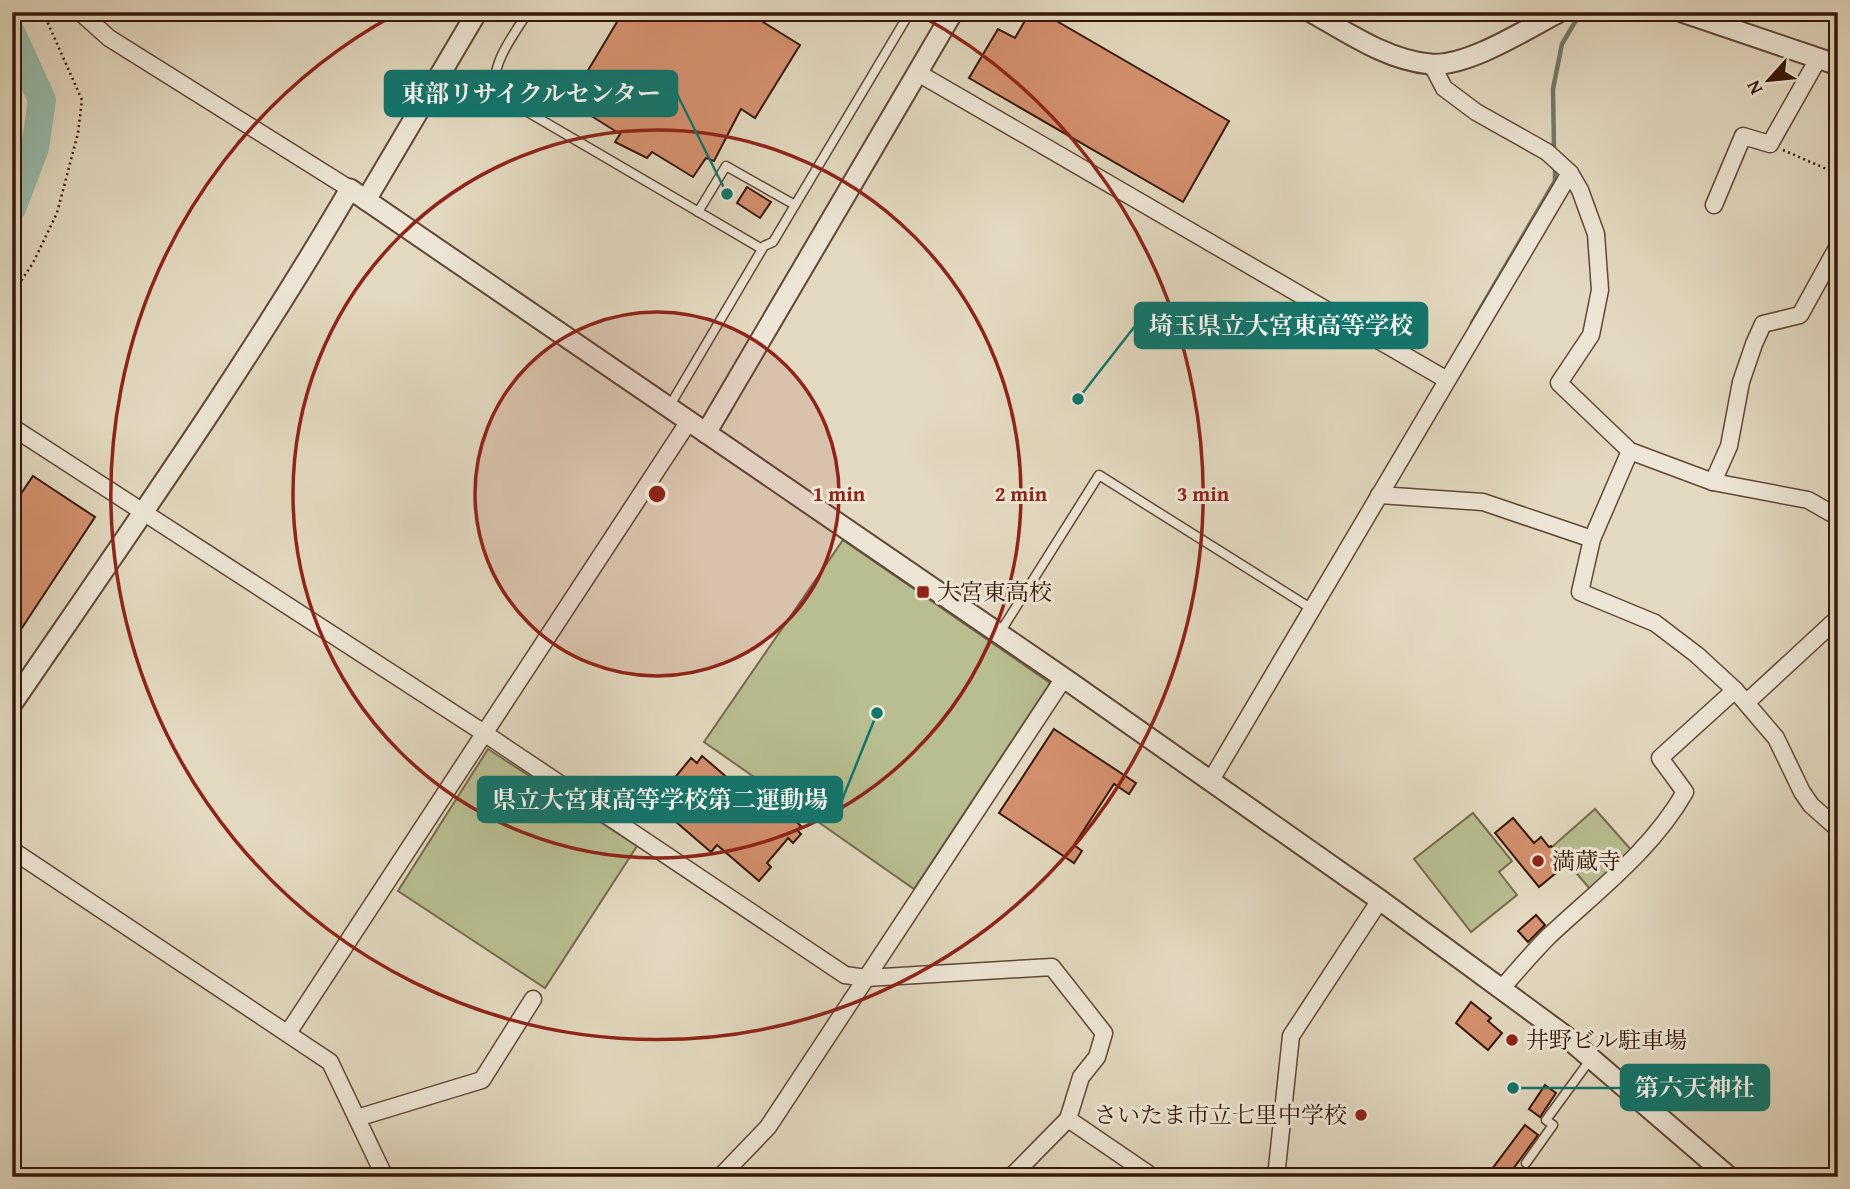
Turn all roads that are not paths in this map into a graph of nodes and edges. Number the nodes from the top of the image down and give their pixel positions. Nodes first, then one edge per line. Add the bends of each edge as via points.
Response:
1 (80, 12) edge
2 (477, 12) edge
3 (528, 12) edge
4 (910, 12) edge
5 (953, 12) edge
6 (1311, 12) edge
7 (1559, 12) edge
8 (1682, 12) edge
9 (1818, 58) junction
10 (1432, 65) junction
11 (1838, 65) edge
12 (918, 73) junction
13 (1570, 173) junction
14 (350, 189) junction
15 (366, 200) junction
16 (795, 205) junction
17 (1714, 205) dead end
18 (698, 212) junction
19 (1838, 246) edge
20 (762, 249) junction
21 (1447, 380) junction
22 (669, 407) junction
23 (689, 421) junction
24 (12, 427) edge
25 (706, 433) junction
26 (1630, 451) junction
27 (1713, 482) junction
28 (1379, 495) junction
29 (143, 512) junction
30 (1838, 517) edge
31 (1592, 539) junction
32 (1312, 609) junction
33 (1838, 618) edge
34 (999, 634) junction
35 (1064, 678) junction
36 (1735, 690) junction
37 (1747, 702) junction
38 (12, 704) edge
39 (484, 733) junction
40 (1211, 780) junction
41 (1838, 829) edge
42 (12, 850) edge
43 (1380, 900) junction
44 (866, 978) junction
45 (1502, 988) junction
46 (533, 999) dead end
47 (288, 1033) junction
48 (1591, 1059) junction
49 (357, 1118) junction
50 (1069, 1119) junction
51 (1526, 1163) dead end
52 (387, 1177) edge
53 (720, 1177) edge
54 (1011, 1177) edge
55 (1153, 1177) edge
56 (1276, 1177) edge
57 (1728, 1177) edge

1 - 14 street via 109,38
2 - 15 street
3 - 18 lane via 496,66 498,88 513,104
4 - 16 lane
5 - 12 street
6 - 10 street via 1402,59
7 - 10 street via 1480,52
8 - 9 street
9 - 11 street
9 - 17 street via 1770,144 1744,136
10 - 13 street via 1444,88 1547,152
12 - 21 street
12 - 25 street
13 - 21 street
13 - 26 street via 1596,234 1600,290 1591,335 1559,383
14 - 15 street
14 - 29 street
15 - 22 street
16 - 18 lane via 726,166
16 - 20 lane via 773,242
18 - 20 lane
19 - 27 street via 1800,315 1763,324 1741,382 1729,446
20 - 22 lane
21 - 28 street
22 - 23 street
23 - 25 street
23 - 39 street
24 - 29 street
25 - 34 street
26 - 27 street
26 - 31 street
27 - 30 street via 1808,500
28 - 31 street via 1483,502
28 - 32 street
29 - 38 street
29 - 39 street
31 - 36 street via 1580,592 1655,623
32 - 34 lane via 1099,475
32 - 40 street
33 - 37 street
34 - 35 street
35 - 40 street
35 - 44 street
36 - 37 street
36 - 45 street via 1660,758 1685,792 1672,814 1635,857
37 - 41 street via 1776,738 1811,805
39 - 44 street via 845,975
39 - 47 street
40 - 43 street
42 - 47 street
43 - 45 street
43 - 56 street via 1291,1036
44 - 50 street via 1052,967 1104,1033 1097,1058 1081,1077
44 - 53 street via 768,1127
45 - 48 street
46 - 49 street via 482,1080
47 - 49 street via 330,1062
48 - 51 lane via 1546,1120 1553,1125
48 - 57 street
49 - 52 street
50 - 54 street
50 - 55 street

